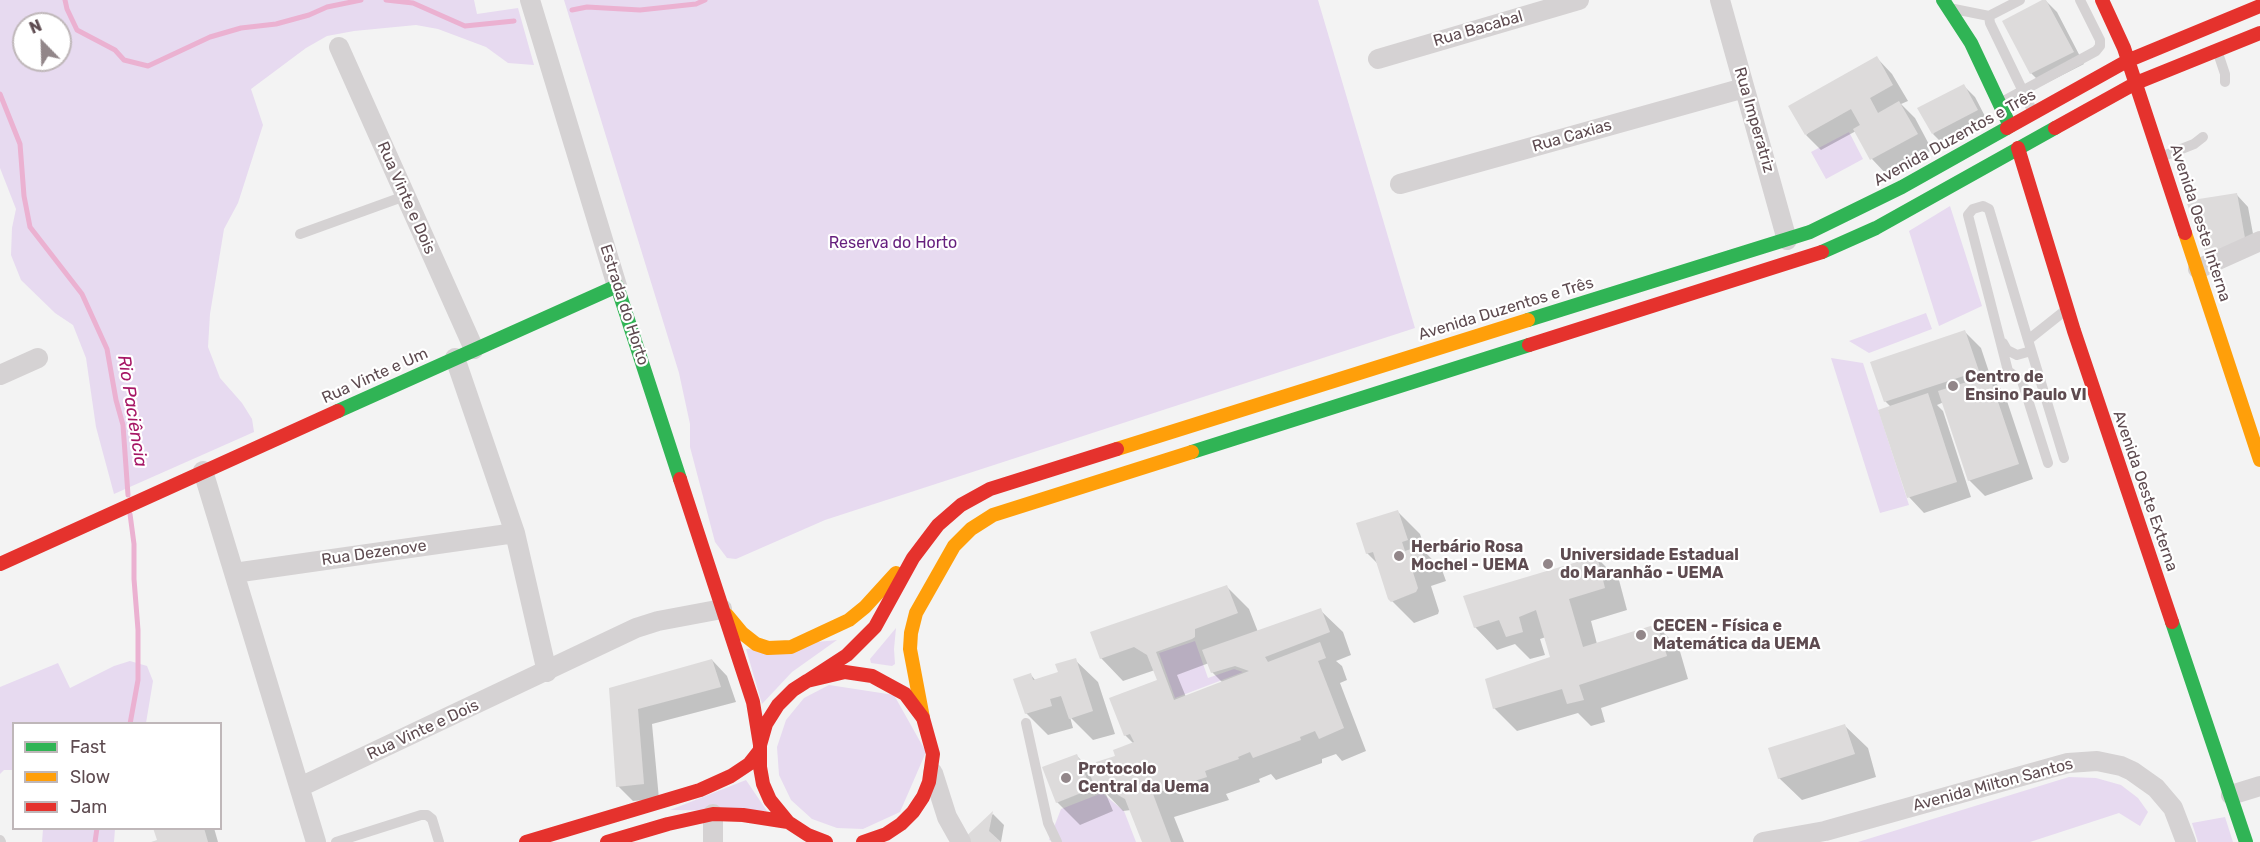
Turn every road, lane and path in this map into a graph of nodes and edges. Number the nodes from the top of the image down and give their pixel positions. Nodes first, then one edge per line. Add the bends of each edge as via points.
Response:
1 (530, 0) edge
2 (1579, 0) edge
3 (1720, 0) edge
4 (2020, 0) edge
5 (2080, 0) edge
6 (2102, 0) edge
7 (1946, 4) edge
8 (2260, 6) edge
9 (1992, 9) edge
10 (2260, 33) edge
11 (339, 47) dead end
12 (2217, 50) junction
13 (2084, 58) junction
14 (1378, 59) dead end
15 (2127, 61) junction
16 (2094, 79) junction
17 (2225, 82) dead end
18 (2136, 83) junction
19 (1744, 88) junction
20 (2022, 91) junction
21 (1999, 103) junction
22 (2034, 113) junction
23 (2010, 126) junction
24 (2204, 138) dead end
25 (2018, 148) junction
26 (2161, 157) junction
27 (1400, 184) dead end
28 (405, 196) junction
29 (300, 234) dead end
30 (1787, 240) junction
31 (2260, 241) edge
32 (2198, 269) junction
33 (617, 285) junction
34 (2067, 309) junction
35 (1999, 338) junction
36 (2030, 345) junction
37 (474, 349) junction
38 (38, 358) dead end
39 (455, 358) junction
40 (0, 375) edge
41 (2064, 459) dead end
42 (2260, 460) edge
43 (2048, 463) dead end
44 (203, 471) junction
45 (515, 533) junction
46 (924, 541) junction
47 (0, 564) edge
48 (234, 573) junction
49 (722, 609) junction
50 (547, 672) junction
51 (807, 681) junction
52 (923, 717) junction
53 (1026, 723) dead end
54 (760, 747) junction
55 (932, 767) junction
56 (2260, 786) edge
57 (300, 788) junction
58 (2231, 795) junction
59 (713, 814) junction
60 (788, 822) junction
61 (791, 839) dead end
62 (1771, 841) edge
63 (316, 842) edge
64 (336, 842) edge
65 (440, 842) edge
66 (526, 842) edge
67 (607, 842) edge
68 (713, 842) edge
69 (826, 842) edge
70 (871, 842) edge
71 (961, 842) edge
72 (1058, 842) edge
73 (2186, 842) edge
74 (2246, 842) edge

1 - 33 street, Estrada do Horto
2 - 14 street, Rua Bacabal
3 - 19 street, Rua Imperatriz
4 - 9 lane
5 - 13 lane via 2100,40 2096,51
6 - 15 main road, Avenida Oeste Interna
7 - 9 lane
7 - 21 main road via 1971,43
8 - 15 main road, Avenida Duzentos e Três
9 - 20 lane via 1990,23
10 - 12 main road
11 - 28 street, Rua Vinte e Dois
12 - 17 lane
12 - 18 main road
13 - 16 lane
13 - 20 lane
15 - 16 main road, Avenida Duzentos e Três
15 - 18 main road, Avenida Oeste Interna
16 - 22 main road, Avenida Duzentos e Três
18 - 25 main road
18 - 26 main road, Avenida Oeste Interna
19 - 27 street, Rua Caxias
19 - 30 street, Rua Imperatriz
20 - 21 lane
20 - 22 lane
21 - 23 main road
22 - 23 main road, Avenida Duzentos e Três
23 - 30 main road, Avenida Duzentos e Três via 1856,211
24 - 26 lane
25 - 34 main road, Avenida Oeste Externa
25 - 52 main road via 1876,228 1794,262 993,515 954,546 916,614 910,649
26 - 32 main road, Avenida Oeste Interna
28 - 29 lane
28 - 37 street, Rua Vinte e Dois
30 - 46 main road, Avenida Duzentos e Três via 1006,483 961,505
31 - 32 street
32 - 42 main road, Avenida Oeste Interna
33 - 37 main road, Rua Vinte e Um
33 - 49 main road, Estrada do Horto
34 - 36 lane
34 - 58 main road, Avenida Oeste Externa
35 - 36 lane via 2007,350 2017,355
35 - 36 lane via 1968,215 1983,206 1989,209
35 - 43 lane via 2008,371 2022,381
36 - 41 lane
37 - 39 main road, Rua Vinte e Um
38 - 40 street
39 - 44 main road, Rua Vinte e Um
39 - 45 street
44 - 47 main road, Rua Vinte e Um
44 - 48 street
45 - 48 street, Rua Dezenove
45 - 50 street
46 - 49 main road, Estrada do Horto via 860,611 836,627 791,646 768,648 756,644
46 - 51 main road, Avenida Duzentos e Três via 875,627 846,656
48 - 57 street
49 - 50 street, Rua Vinte e Dois via 636,628
49 - 54 main road, Estrada do Horto via 753,702
50 - 57 street, Rua Vinte e Dois
51 - 52 main road via 845,672 872,676 896,687
51 - 54 main road, Avenida Duzentos e Três via 778,705 766,724
52 - 55 main road via 931,742
53 - 72 lane via 1048,823
54 - 60 main road, Estrada do Horto via 763,784
54 - 66 main road via 748,764 700,790
55 - 70 main road via 914,812
55 - 71 street via 947,817
56 - 58 street
57 - 63 street
58 - 74 main road, Avenida Oeste Externa
59 - 60 main road
59 - 67 main road
59 - 68 street
60 - 61 main road
60 - 69 main road
62 - 73 street, Avenida Milton Santos via 1826,831 2068,764 2097,761 2121,766 2157,788 2173,808
64 - 65 lane via 421,814 432,819

